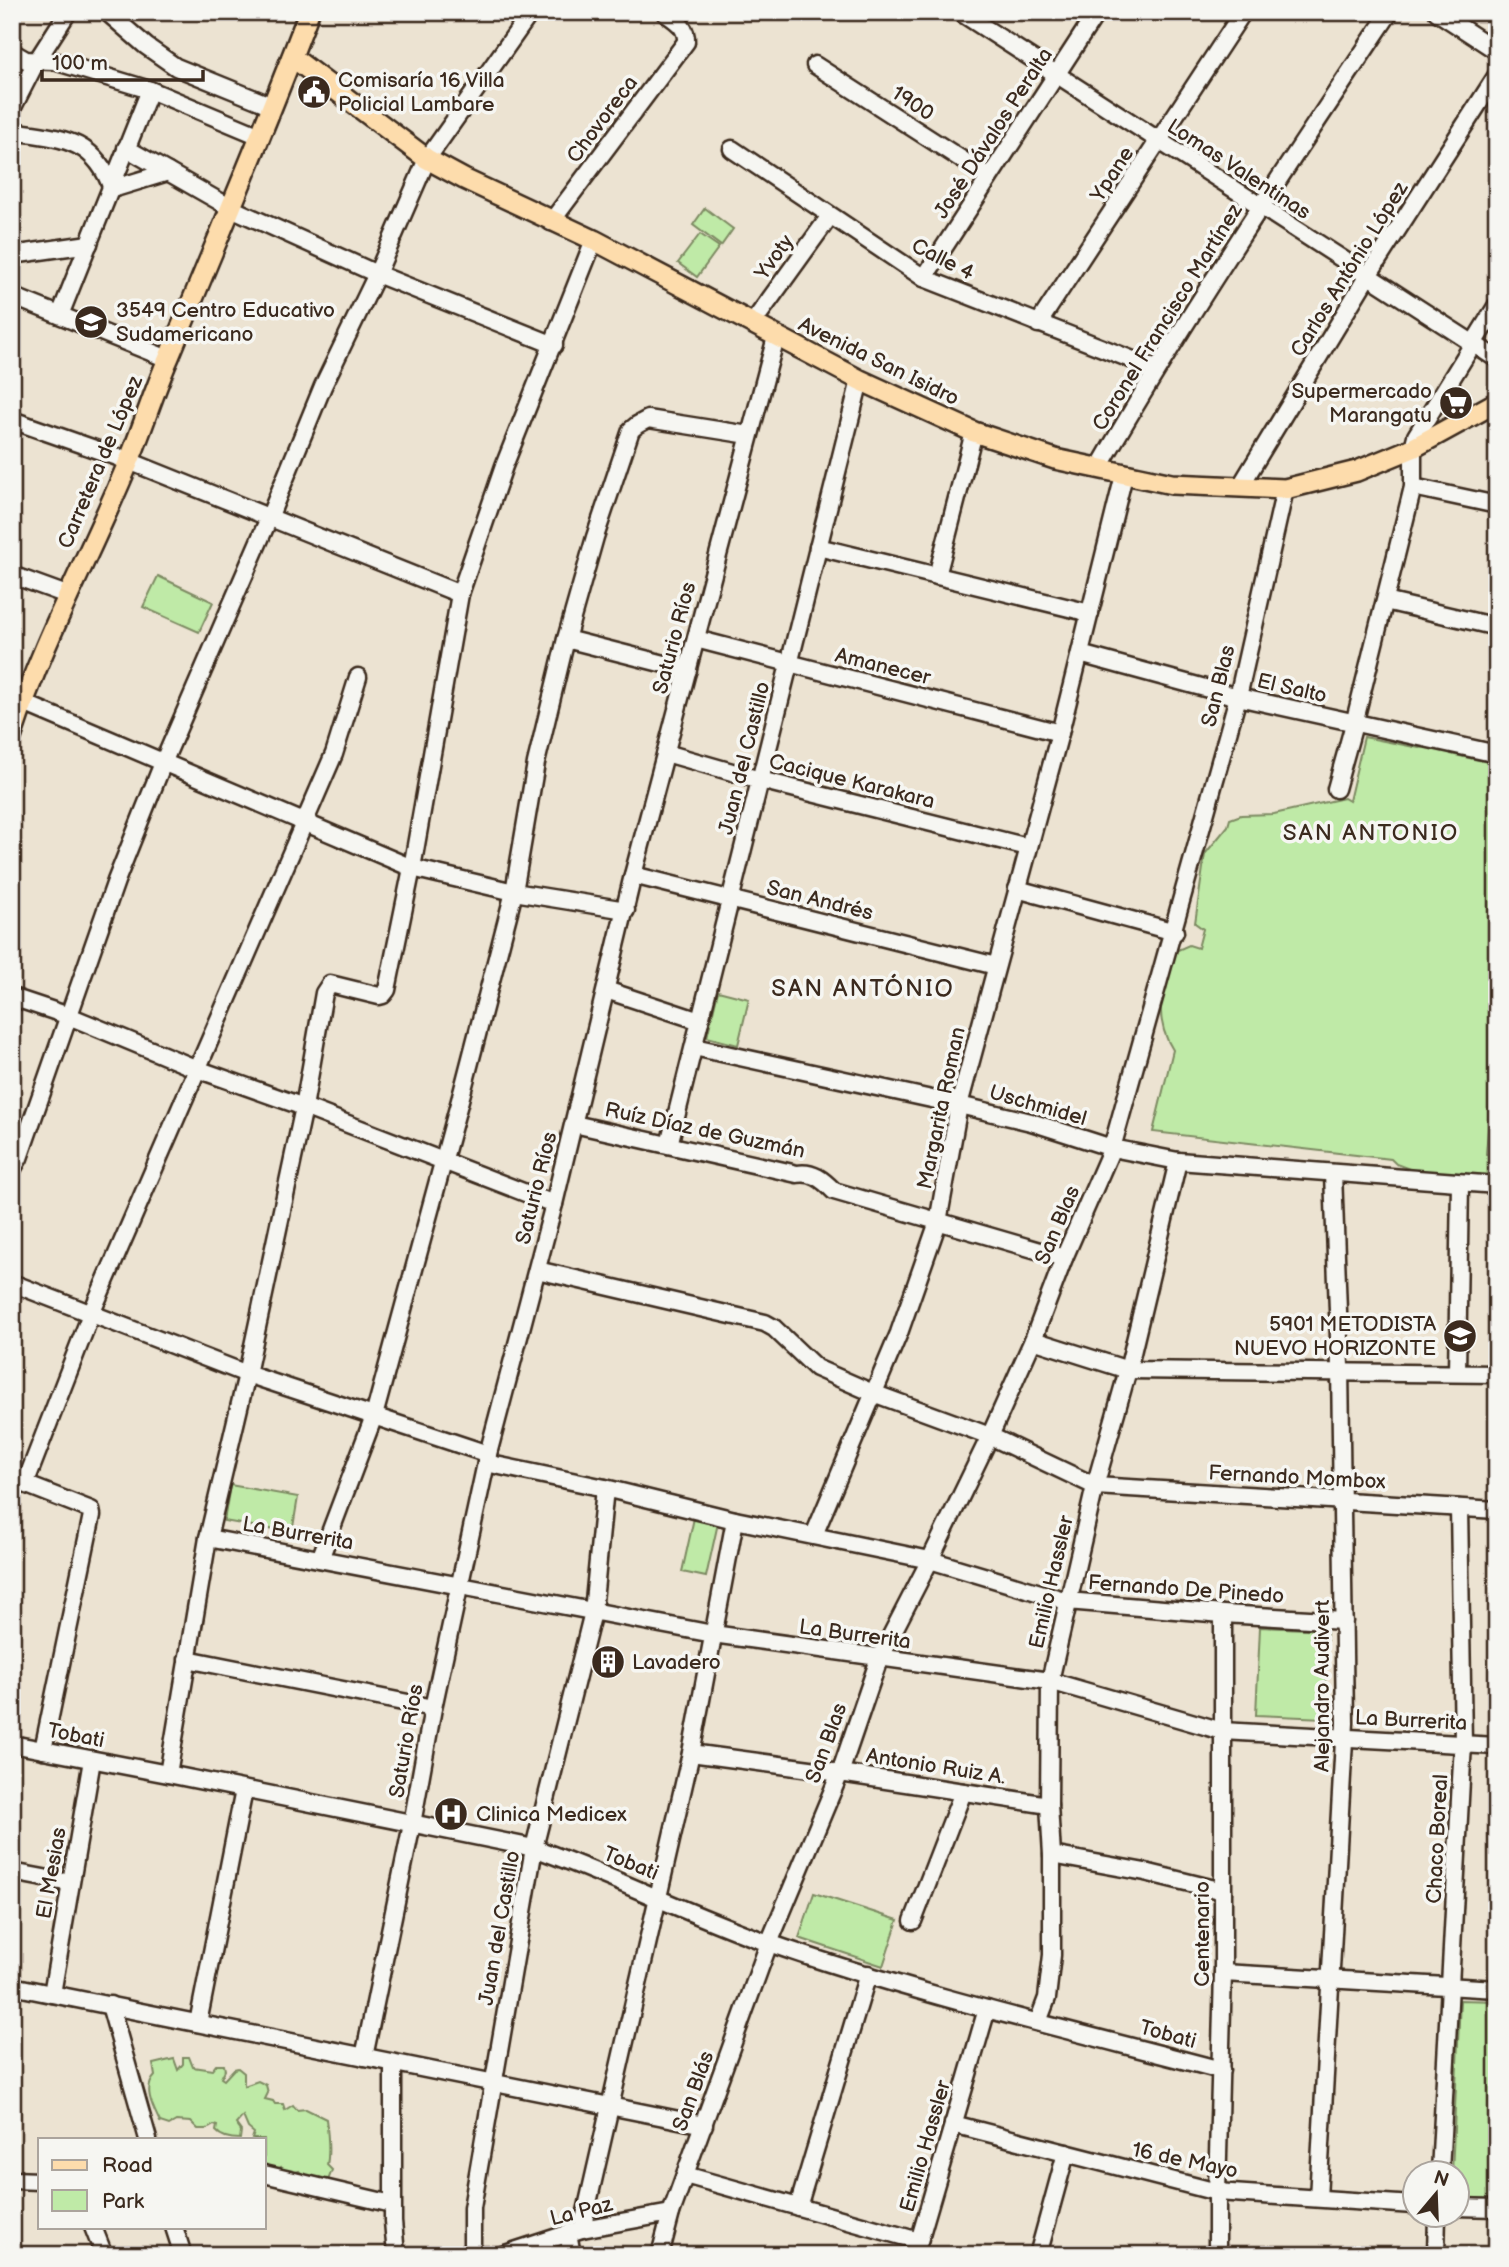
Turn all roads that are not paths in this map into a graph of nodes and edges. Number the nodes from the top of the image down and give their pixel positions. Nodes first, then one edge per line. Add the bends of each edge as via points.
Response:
1 (68, 12) edge
2 (107, 12) edge
3 (309, 12) edge
4 (531, 12) edge
5 (664, 12) edge
6 (960, 12) edge
7 (1097, 12) edge
8 (1243, 12) edge
9 (1390, 12) edge
10 (1437, 12) edge
11 (1497, 51) edge
12 (12, 52) edge
13 (292, 57) junction
14 (36, 62) junction
15 (816, 65) dead end
16 (1056, 75) junction
17 (1497, 75) edge
18 (150, 90) junction
19 (272, 106) junction
20 (12, 109) edge
21 (12, 131) edge
22 (260, 136) junction
23 (1158, 141) junction
24 (127, 148) junction
25 (732, 149) dead end
26 (427, 159) junction
27 (168, 172) junction
28 (989, 177) junction
29 (112, 189) junction
30 (1259, 207) junction
31 (231, 208) junction
32 (830, 216) junction
33 (551, 222) junction
34 (594, 240) junction
35 (89, 244) junction
36 (12, 255) edge
37 (377, 274) junction
38 (1367, 277) junction
39 (924, 278) junction
40 (12, 296) edge
41 (1497, 305) edge
42 (60, 315) junction
43 (752, 324) junction
44 (1038, 324) junction
45 (776, 337) junction
46 (1474, 342) junction
47 (554, 345) junction
48 (168, 359) junction
49 (1497, 359) edge
50 (1156, 369) junction
51 (860, 380) junction
52 (1497, 402) edge
53 (12, 420) edge
54 (974, 432) junction
55 (749, 435) junction
56 (1413, 448) junction
57 (129, 461) junction
58 (1098, 470) junction
59 (1125, 475) junction
60 (1413, 487) junction
61 (1240, 488) junction
62 (1285, 489) junction
63 (1497, 505) edge
64 (270, 518) junction
65 (818, 547) junction
66 (12, 575) edge
67 (937, 576) junction
68 (460, 594) junction
69 (67, 595) junction
70 (1385, 601) junction
71 (1090, 613) junction
72 (1497, 627) edge
73 (566, 639) junction
74 (696, 639) junction
75 (1080, 654) junction
76 (789, 663) junction
77 (688, 670) junction
78 (358, 677) dead end
79 (1238, 697) junction
80 (18, 700) edge
81 (1354, 724) junction
82 (1060, 733) junction
83 (12, 735) edge
84 (666, 753) junction
85 (1497, 754) edge
86 (163, 763) junction
87 (760, 780) junction
88 (1336, 789) dead end
89 (305, 823) junction
90 (1028, 847) junction
91 (412, 868) junction
92 (633, 875) junction
93 (1017, 889) junction
94 (513, 892) junction
95 (730, 899) junction
96 (626, 910) junction
97 (1175, 932) junction
98 (996, 966) junction
99 (606, 990) junction
100 (12, 997) edge
101 (69, 1016) junction
102 (700, 1021) junction
103 (694, 1047) junction
104 (197, 1069) junction
105 (959, 1105) junction
106 (304, 1107) junction
107 (574, 1125) junction
108 (669, 1145) junction
109 (1112, 1148) junction
110 (444, 1160) junction
111 (1178, 1161) junction
112 (12, 1170) edge
113 (1333, 1173) junction
114 (1460, 1183) junction
115 (1497, 1185) edge
116 (554, 1204) junction
117 (938, 1222) junction
118 (1064, 1258) junction
119 (537, 1270) junction
120 (12, 1283) edge
121 (91, 1314) junction
122 (1033, 1340) junction
123 (1128, 1370) junction
124 (1457, 1373) junction
125 (247, 1374) junction
126 (1340, 1374) junction
127 (1497, 1374) edge
128 (873, 1392) junction
129 (374, 1416) junction
130 (990, 1436) junction
131 (487, 1459) junction
132 (19, 1482) edge
133 (1095, 1486) junction
134 (605, 1488) junction
135 (1342, 1500) junction
136 (1459, 1507) junction
137 (1497, 1510) edge
138 (734, 1520) junction
139 (814, 1535) junction
140 (208, 1538) junction
141 (320, 1559) junction
142 (930, 1560) junction
143 (459, 1585) junction
144 (1067, 1601) junction
145 (593, 1612) junction
146 (1223, 1614) junction
147 (1344, 1621) junction
148 (713, 1634) junction
149 (187, 1659) junction
150 (878, 1659) junction
151 (1050, 1681) junction
152 (433, 1708) junction
153 (1222, 1731) junction
154 (1345, 1737) junction
155 (1463, 1743) junction
156 (12, 1744) edge
157 (1497, 1746) edge
158 (43, 1750) junction
159 (691, 1754) junction
160 (92, 1760) junction
161 (839, 1773) junction
162 (169, 1774) junction
163 (244, 1790) junction
164 (963, 1792) junction
165 (1049, 1805) junction
166 (412, 1824) junction
167 (534, 1848) junction
168 (1052, 1855) junction
169 (12, 1872) edge
170 (70, 1883) junction
171 (1223, 1891) junction
172 (659, 1897) junction
173 (913, 1921) dead end
174 (769, 1943) junction
175 (1223, 1973) junction
176 (868, 1974) junction
177 (1330, 1980) junction
178 (12, 1986) edge
179 (1451, 1988) junction
180 (1497, 1989) edge
181 (52, 1994) junction
182 (110, 2005) junction
183 (987, 2008) junction
184 (1038, 2022) junction
185 (198, 2023) junction
186 (364, 2057) junction
187 (393, 2063) junction
188 (1221, 2070) junction
189 (493, 2083) junction
190 (611, 2107) junction
191 (953, 2124) junction
192 (704, 2125) junction
193 (148, 2138) edge
194 (1066, 2154) junction
195 (1441, 2158) edge
196 (266, 2174) edge
197 (685, 2175) junction
198 (12, 2180) edge
199 (38, 2181) edge
200 (1217, 2192) junction
201 (1318, 2198) junction
202 (393, 2204) junction
203 (1400, 2204) edge
204 (798, 2207) junction
205 (1470, 2207) edge
206 (1497, 2208) edge
207 (671, 2213) junction
208 (93, 2228) edge
209 (174, 2228) edge
210 (1437, 2228) edge
211 (575, 2231) junction
212 (917, 2248) edge
213 (104, 2255) edge
214 (183, 2255) edge
215 (396, 2255) edge
216 (472, 2255) edge
217 (502, 2255) edge
218 (572, 2255) edge
219 (660, 2255) edge
220 (1038, 2255) edge
221 (1217, 2255) edge
222 (1436, 2255) edge

1 - 14 street
2 - 19 street via 176,67
3 - 13 main road, Carretera de López
4 - 26 street
5 - 33 street, Chovoreca via 682,26 686,42
6 - 16 street, Lomas Valentinas
7 - 16 street, José Dávalos Peralta
8 - 23 street, Ypane
9 - 30 street, Coronel Francisco Martínez
10 - 11 street
12 - 14 street
13 - 19 main road, Carretera de López
13 - 26 main road, Avenida San Isidro
14 - 18 street via 54,61
14 - 20 street
15 - 28 street, 1900
16 - 23 street, Lomas Valentinas
16 - 28 street, José Dávalos Peralta
17 - 38 street, Carlos António López
18 - 22 street
18 - 24 street
19 - 22 main road, Carretera de López
21 - 29 street via 83,147 99,161
22 - 31 main road, Carretera de López
23 - 30 street, Lomas Valentinas
23 - 44 street, Ypane
24 - 27 street
24 - 29 street
25 - 32 street, Calle 4
26 - 33 main road, Avenida San Isidro
26 - 37 street
27 - 29 street
27 - 31 street
28 - 39 street, José Dávalos Peralta
29 - 35 street
30 - 38 street, Lomas Valentinas
30 - 50 street, Coronel Francisco Martínez
31 - 37 street
31 - 48 main road, Carretera de López
32 - 39 street, Calle 4
32 - 43 street, Yvoty
33 - 34 main road, Avenida San Isidro
34 - 43 main road, Avenida San Isidro
34 - 47 street
35 - 36 street
35 - 42 street
37 - 47 street
37 - 64 street via 323,386
38 - 46 street, Lomas Valentinas
38 - 61 street, Carlos António López
39 - 44 street, Calle 4
40 - 42 street
41 - 46 street
42 - 48 street
43 - 45 main road, Avenida San Isidro
44 - 50 street, Calle 4
45 - 51 main road, Avenida San Isidro
45 - 55 street, Saturio Ríos
46 - 49 street, Lomas Valentinas
46 - 56 street
47 - 68 street via 504,466
48 - 57 main road, Carretera de López
50 - 58 street, Coronel Francisco Martínez
51 - 54 main road, Avenida San Isidro
51 - 65 street, Juan del Castillo
52 - 56 main road, Avenida San Isidro
53 - 57 street
54 - 58 main road, Avenida San Isidro
54 - 67 street
55 - 73 street via 649,419 631,430
55 - 74 street, Saturio Ríos
56 - 60 street
56 - 62 main road, Avenida San Isidro via 1357,471
57 - 64 street
57 - 69 main road, Carretera de López
58 - 59 main road, Avenida San Isidro
59 - 61 main road, Avenida San Isidro via 1172,484
59 - 71 street, Margarita Roman
60 - 63 street
60 - 70 street
61 - 62 main road, Avenida San Isidro
62 - 79 street, San Blas
64 - 68 street
64 - 86 street
65 - 67 street
65 - 76 street, Juan del Castillo
66 - 69 street
67 - 71 street
68 - 91 street
69 - 80 main road, Carretera de López
70 - 72 street
70 - 81 street
71 - 75 street, Margarita Roman
73 - 77 street
73 - 94 street via 536,763
74 - 76 street, Amanecer
74 - 77 street, Saturio Ríos
75 - 79 street, El Salto
75 - 82 street, Margarita Roman
76 - 82 street, Amanecer
76 - 87 street, Juan del Castillo
77 - 84 street, Saturio Ríos
78 - 89 street via 334,754
79 - 81 street, El Salto
79 - 97 street, San Blas
80 - 83 main road, Carretera de López
80 - 86 street
81 - 85 street, El Salto
81 - 88 street
82 - 90 street, Margarita Roman
84 - 87 street, Cacique Karakara
84 - 92 street, Saturio Ríos
86 - 89 street
86 - 101 street
87 - 90 street, Cacique Karakara
87 - 95 street, Juan del Castillo
89 - 91 street
89 - 104 street
90 - 93 street, Margarita Roman
91 - 94 street
91 - 106 street via 386,993 379,996 337,984 326,987
92 - 95 street, San Andrés
92 - 96 street, Saturio Ríos
93 - 97 street
93 - 98 street, Margarita Roman
94 - 96 street
94 - 110 street
95 - 98 street, San Andrés
95 - 102 street, Juan del Castillo
96 - 99 street, Saturio Ríos
97 - 109 street, San Blas
98 - 105 street, Margarita Roman
99 - 102 street
99 - 107 street, Saturio Ríos
100 - 101 street
101 - 104 street
101 - 112 street
102 - 103 street, Juan del Castillo
103 - 105 street, Uschmidel
103 - 108 street, Juan del Castillo
104 - 106 street
104 - 121 street
105 - 109 street, Uschmidel
105 - 117 street, Margarita Roman
106 - 110 street
106 - 125 street
107 - 108 street, Ruíz Díaz de Guzmán
107 - 116 street, Saturio Ríos
108 - 117 street, Ruíz Díaz de Guzmán via 812,1174 834,1191
109 - 111 street, Uschmidel
109 - 118 street, San Blas
110 - 116 street
110 - 129 street
111 - 113 street, Uschmidel
111 - 123 street, Emilio Hassler
113 - 114 street, Uschmidel
113 - 126 street, Alejandro Audivert
114 - 115 street, Uschmidel
114 - 124 street
116 - 119 street, Saturio Ríos
117 - 118 street, Ruíz Díaz de Guzmán
117 - 128 street, Margarita Roman
118 - 122 street, San Blas
119 - 128 street via 765,1323 816,1368
119 - 131 street, Saturio Ríos
120 - 121 street, Fernando De Pinedo
121 - 125 street, Fernando De Pinedo
121 - 132 street
122 - 123 street
122 - 130 street, San Blas
123 - 126 street
123 - 133 street, Emilio Hassler
124 - 126 street
124 - 127 street
125 - 129 street, Fernando De Pinedo
125 - 140 street
126 - 135 street, Alejandro Audivert
128 - 130 street
128 - 139 street, Margarita Roman
129 - 131 street, Fernando De Pinedo
129 - 141 street
130 - 133 street
130 - 142 street, San Blas
131 - 134 street, Fernando De Pinedo
131 - 143 street, Saturio Ríos
132 - 158 street via 91,1510 92,1520
133 - 135 street, Fernando Mombox
133 - 144 street, Emilio Hassler
134 - 138 street, Fernando De Pinedo
134 - 145 street, Juan del Castillo
135 - 136 street, Fernando Mombox
135 - 147 street, Alejandro Audivert
136 - 137 street, Fernando Mombox
136 - 155 street, Chaco Boreal
138 - 139 street, Fernando De Pinedo
138 - 148 street
139 - 142 street, Fernando De Pinedo
140 - 141 street, La Burrerita
140 - 149 street
141 - 143 street, La Burrerita
142 - 144 street, Fernando De Pinedo
142 - 150 street, San Blas
143 - 145 street, La Burrerita
143 - 152 street, Saturio Ríos
144 - 146 street, Fernando De Pinedo
144 - 151 street, Emilio Hassler
145 - 148 street, La Burrerita
145 - 167 street, Juan del Castillo
146 - 147 street, Fernando De Pinedo
146 - 153 street, Centenario
147 - 154 street, Alejandro Audivert
148 - 150 street, La Burrerita
148 - 159 street
149 - 152 street
149 - 162 street
150 - 151 street, La Burrerita
150 - 161 street, San Blas
151 - 153 street, La Burrerita
151 - 165 street, Emilio Hassler
152 - 166 street, Saturio Ríos
153 - 154 street, La Burrerita
153 - 171 street, Centenario
154 - 155 street, La Burrerita
154 - 177 street, Alejandro Audivert
155 - 157 street, La Burrerita
155 - 179 street, Chaco Boreal
156 - 158 street, Tobati
158 - 160 street, Tobati
159 - 161 street, Antonio Ruiz A.
159 - 172 street
160 - 162 street, Tobati
160 - 170 street, El Mesias
161 - 164 street, Antonio Ruiz A.
161 - 174 street, San Blas
162 - 163 street, Tobati
163 - 166 street, Tobati
163 - 185 street
164 - 165 street, Antonio Ruiz A.
164 - 173 street
165 - 168 street, Emilio Hassler
166 - 167 street, Tobati
166 - 186 street, Saturio Ríos
167 - 172 street, Tobati
167 - 189 street, Juan del Castillo
168 - 171 street via 1145,1871
168 - 184 street, Emilio Hassler via 1051,1975
169 - 170 street
170 - 181 street, El Mesias
171 - 175 street, Centenario
172 - 174 street, Tobati
172 - 190 street
174 - 176 street, Tobati
174 - 192 street, San Blás
175 - 177 street
175 - 188 street, Centenario
176 - 183 street, Tobati
176 - 204 street
177 - 179 street
177 - 201 street, Alejandro Audivert
178 - 181 street
179 - 180 street
179 - 195 street, Chaco Boreal
181 - 182 street
182 - 185 street
182 - 193 street
183 - 184 street, Tobati
183 - 191 street, Emilio Hassler
184 - 188 street, Tobati
185 - 186 street
186 - 187 street
187 - 189 street
187 - 202 street
188 - 200 street, Centenario
189 - 190 street
189 - 216 street, Juan del Castillo via 472,2208
190 - 192 street
190 - 211 street
191 - 194 street, 16 de Mayo
191 - 212 street, Emilio Hassler
192 - 197 street, San Blás
194 - 200 street, 16 de Mayo
194 - 220 street
196 - 202 street
197 - 204 street
197 - 207 street, San Blás
198 - 199 street
200 - 201 street, 16 de Mayo
200 - 221 street, Centenario
201 - 203 street, 16 de Mayo
202 - 215 street
204 - 212 street
205 - 206 street
207 - 211 street, La Paz
207 - 219 street, San Blás
208 - 213 street
209 - 214 street
210 - 222 street
211 - 217 street, La Paz
211 - 218 street

